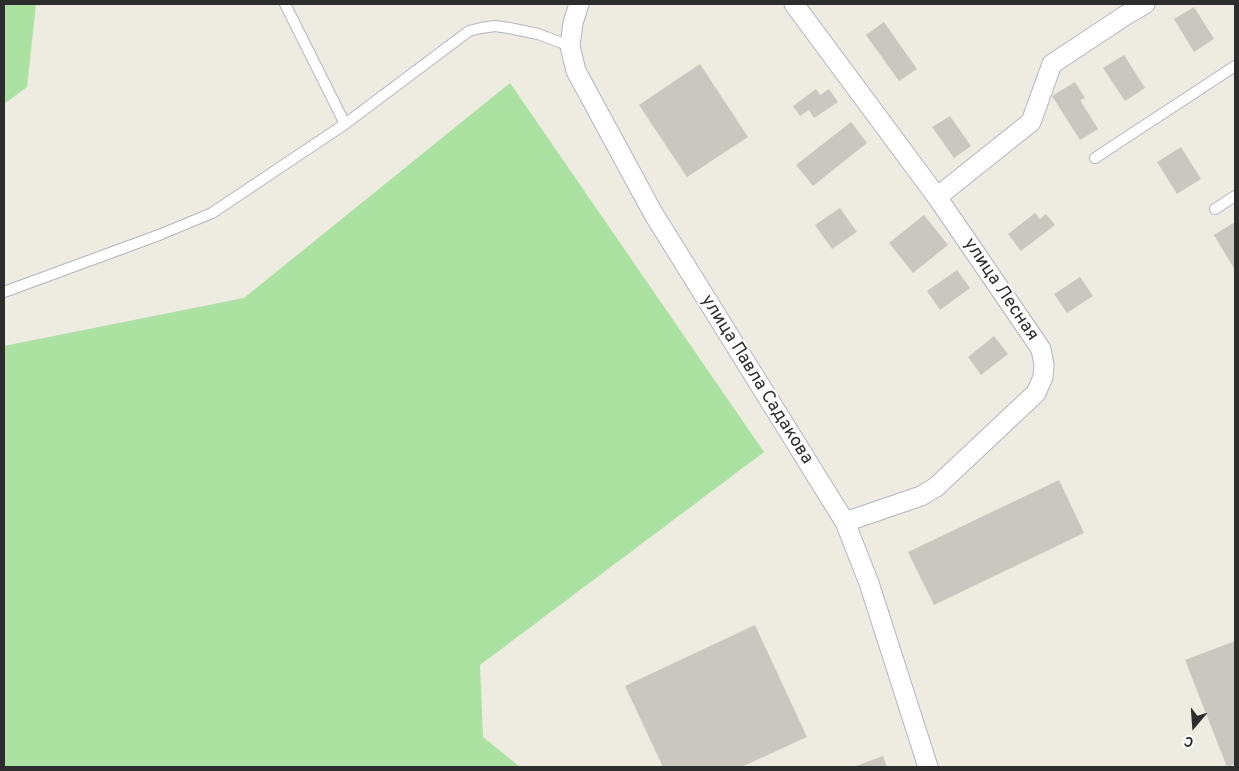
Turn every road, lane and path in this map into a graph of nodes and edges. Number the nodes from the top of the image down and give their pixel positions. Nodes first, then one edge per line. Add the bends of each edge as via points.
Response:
1 (285, 4) edge
2 (579, 4) edge
3 (794, 4) edge
4 (1145, 4) edge
5 (570, 46) junction
6 (1235, 66) edge
7 (345, 124) junction
8 (1095, 158) dead end
9 (1235, 196) edge
10 (937, 197) junction
11 (1215, 209) dead end
12 (4, 292) edge
13 (845, 522) junction
14 (928, 767) edge

1 - 7 lane
2 - 5 street, улица Павла Садакова via 572,23
3 - 10 street, улица Лесная
4 - 10 street via 1052,64 1031,122
5 - 7 lane via 509,28 495,26 469,31
5 - 13 street, улица Павла Садакова via 576,71 653,213
6 - 8 lane
7 - 12 lane via 212,213
9 - 11 lane
10 - 13 street, улица Лесная via 1041,349 1043,377 1036,393 936,487 921,496
13 - 14 street, улица Павла Садакова via 869,583

